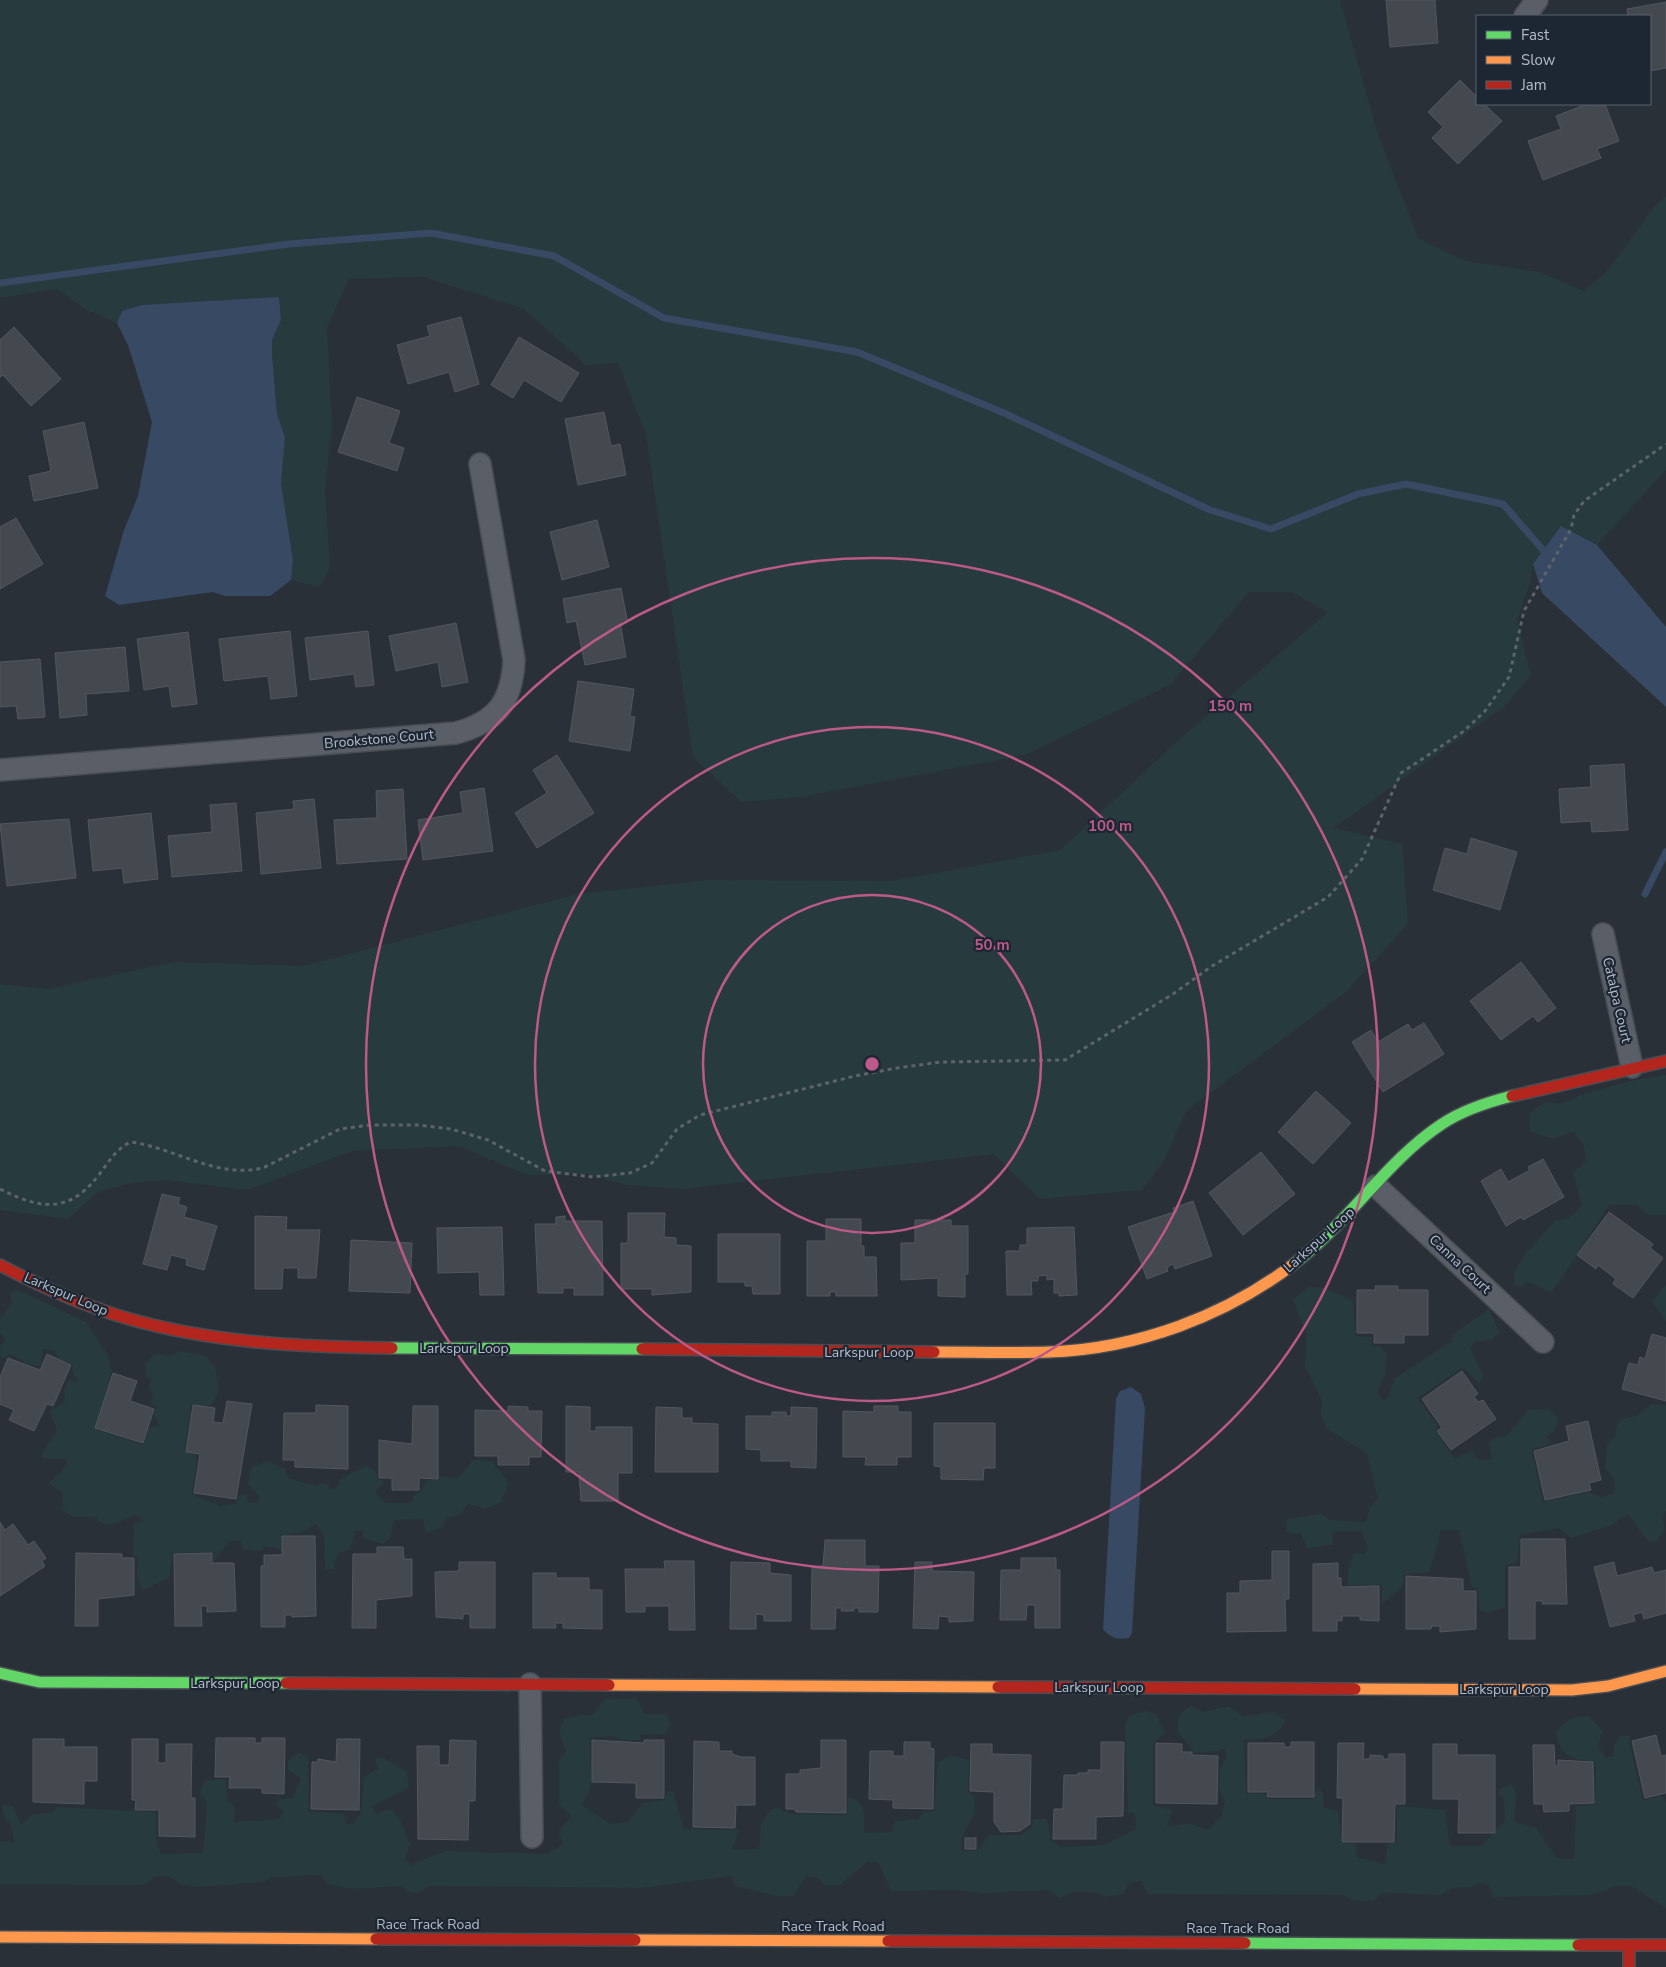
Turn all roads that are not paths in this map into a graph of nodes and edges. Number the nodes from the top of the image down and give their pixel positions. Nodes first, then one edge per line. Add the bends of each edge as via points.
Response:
1 (1537, 0) edge
2 (1526, 15) edge
3 (480, 464) dead end
4 (0, 770) edge
5 (1602, 934) dead end
6 (1666, 1061) edge
7 (1632, 1067) junction
8 (1376, 1186) junction
9 (0, 1265) edge
10 (1543, 1342) dead end
11 (1666, 1671) edge
12 (0, 1673) edge
13 (530, 1684) junction
14 (532, 1837) dead end
15 (0, 1937) edge
16 (1629, 1944) junction
17 (1666, 1945) edge
18 (1629, 1967) edge

1 - 2 street
3 - 4 street, Brookstone Court via 514,660 513,680 506,700 493,716 476,727 456,732
5 - 7 street, Catalpa Court
6 - 7 street, Larkspur Loop
7 - 8 street, Larkspur Loop via 1468,1110 1436,1129
8 - 9 street, Larkspur Loop via 1305,1257 1264,1287 1224,1309 1168,1331 1090,1348 1050,1352 366,1348 272,1344 209,1338 144,1324 54,1292
8 - 10 street, Canna Court
11 - 13 street, Larkspur Loop via 1608,1686 1572,1690
12 - 13 street, Larkspur Loop via 39,1682
13 - 14 street
15 - 16 street, Race Track Road
16 - 17 street, Race Track Road
16 - 18 street

